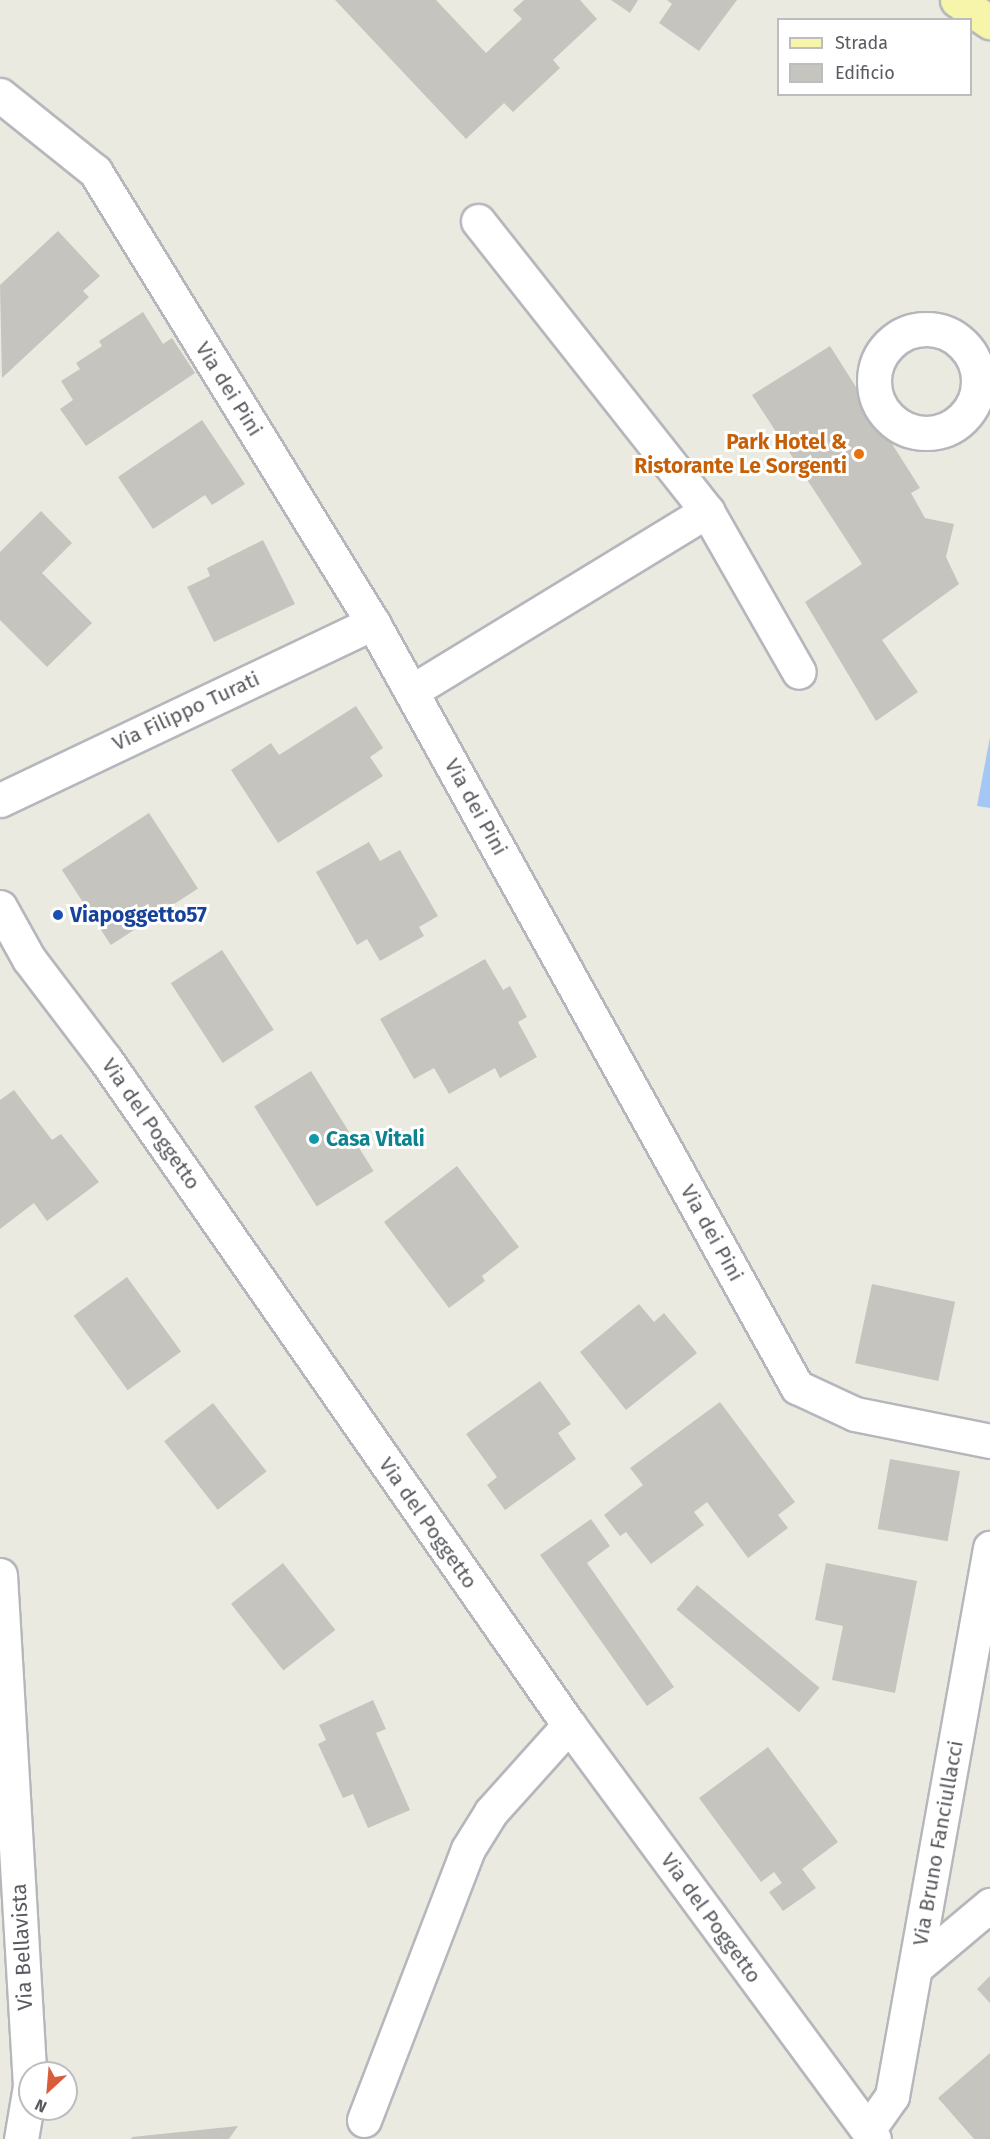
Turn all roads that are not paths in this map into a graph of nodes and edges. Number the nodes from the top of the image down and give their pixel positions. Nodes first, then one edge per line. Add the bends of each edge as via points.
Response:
1 (957, 0) edge
2 (990, 22) edge
3 (0, 95) edge
4 (478, 221) dead end
5 (707, 511) junction
6 (373, 622) junction
7 (799, 672) dead end
8 (412, 691) junction
9 (0, 800) edge
10 (0, 907) edge
11 (990, 1441) edge
12 (990, 1548) edge
13 (0, 1575) edge
14 (569, 1725) junction
15 (990, 1905) edge
16 (916, 1967) junction
17 (364, 2120) dead end
18 (871, 2135) edge
19 (21, 2139) edge

1 - 2 main road
3 - 6 street, Via dei Pini via 95,171
4 - 5 street
5 - 7 street
5 - 8 street
6 - 8 street, Via dei Pini
6 - 9 street, Via Filippo Turati
8 - 11 street, Via dei Pini via 797,1386 855,1414
10 - 14 street, Via del Poggetto via 29,959 112,1068
12 - 16 street, Via Bruno Fanciullacci
13 - 19 street, Via Bellavista via 30,2086
14 - 17 street via 491,1812 468,1849
14 - 18 street, Via del Poggetto
15 - 16 street
16 - 18 street, Via Bruno Fanciullacci via 892,2096

